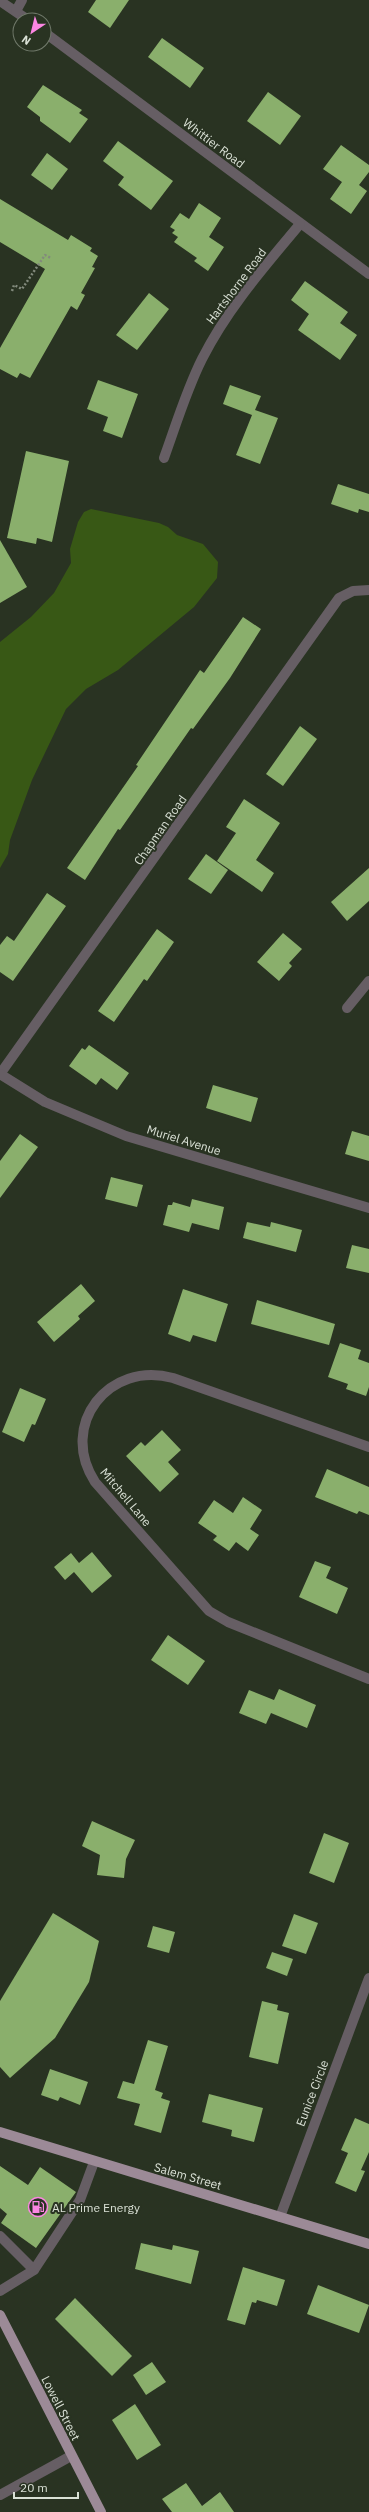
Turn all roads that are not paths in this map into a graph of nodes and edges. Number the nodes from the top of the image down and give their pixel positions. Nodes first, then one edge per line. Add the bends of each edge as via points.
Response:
1 (22, 0) edge
2 (0, 1) edge
3 (16, 11) joint
4 (52, 38) edge
5 (300, 224) junction
6 (369, 274) edge
7 (164, 458) dead end
8 (369, 590) edge
9 (369, 981) edge
10 (347, 1008) dead end
11 (0, 1074) edge
12 (369, 1208) edge
13 (369, 1447) edge
14 (369, 1679) edge
15 (369, 1978) edge
16 (1, 2133) edge
17 (94, 2162) junction
18 (280, 2217) junction
19 (0, 2236) edge
20 (369, 2244) edge
21 (34, 2270) junction
22 (0, 2291) edge
23 (0, 2315) edge
24 (71, 2456) junction
25 (0, 2495) edge
26 (101, 2512) edge

1 - 3 street
2 - 3 street
4 - 5 street, Whittier Road
5 - 6 street, Whittier Road
5 - 7 street, Hartshorne Road via 246,291 215,335 191,382
8 - 11 street, Chapman Road via 353,591 339,598
9 - 10 street
11 - 12 street, Muriel Avenue via 37,1098 126,1136
13 - 14 street, Mitchell Lane via 173,1378 151,1374 129,1378 104,1393 87,1418 82,1440 85,1462 95,1482 210,1611 228,1622
15 - 18 street, Eunice Circle
16 - 17 main road, Salem Street
17 - 18 main road, Salem Street
17 - 21 street via 80,2200
18 - 20 main road, Salem Street
19 - 21 street
21 - 22 street
23 - 24 main road, Lowell Street
24 - 25 street
24 - 26 main road, Lowell Street

